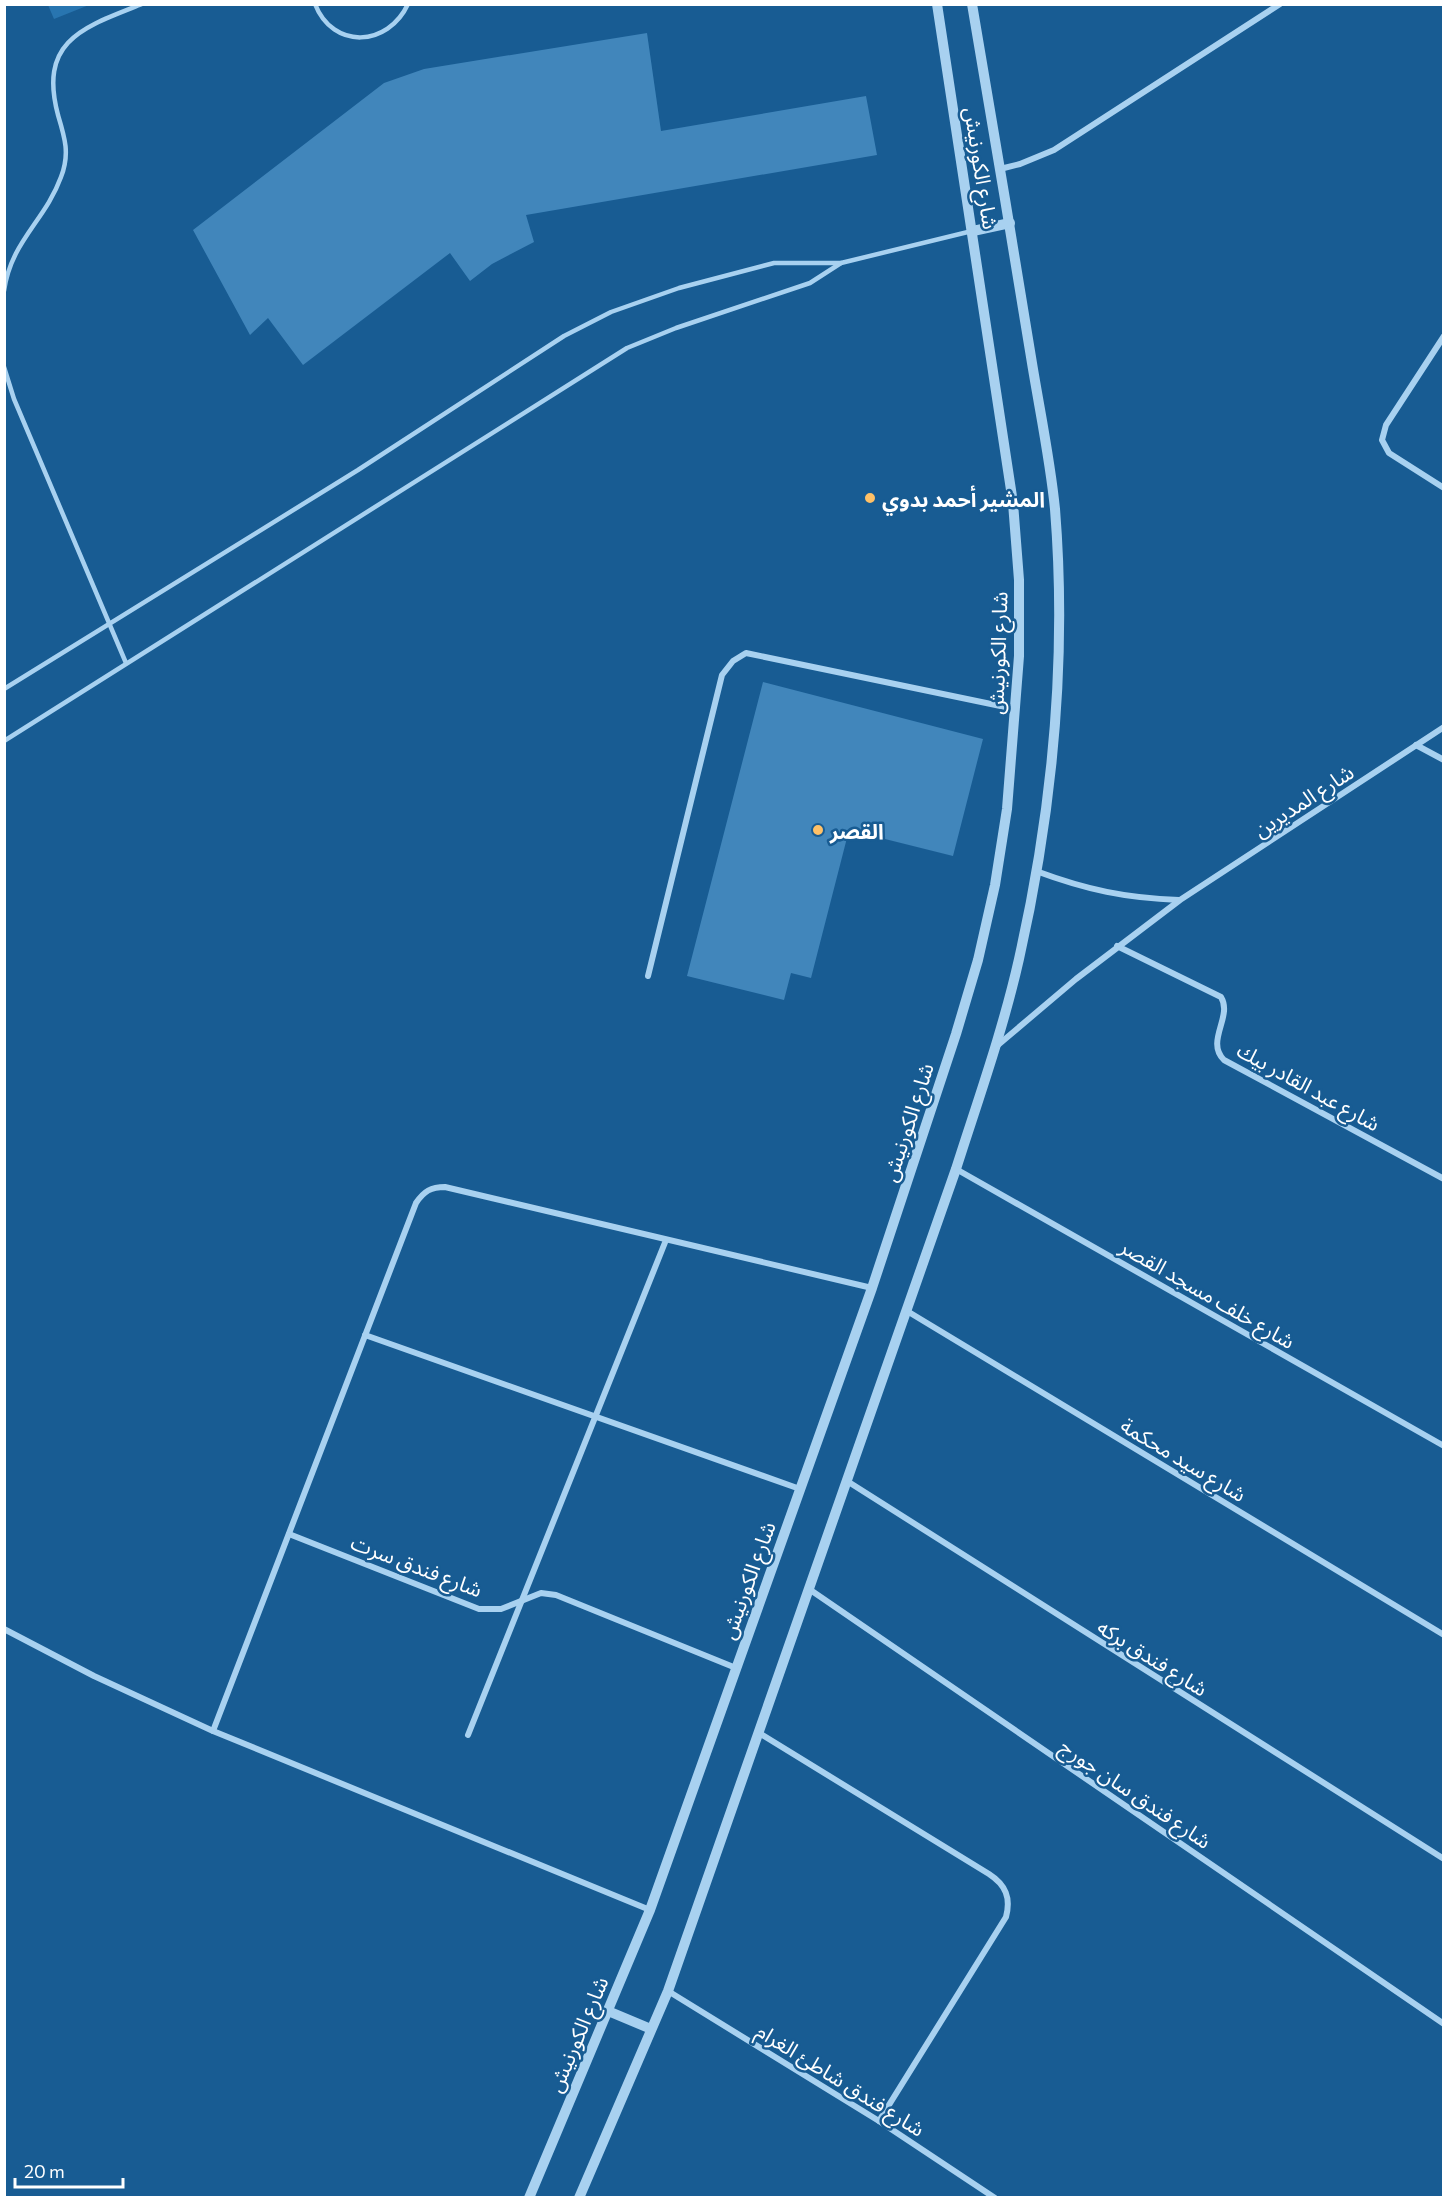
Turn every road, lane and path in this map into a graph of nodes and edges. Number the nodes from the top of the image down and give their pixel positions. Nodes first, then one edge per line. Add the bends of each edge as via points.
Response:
1 (142, 4) edge
2 (315, 4) edge
3 (408, 4) edge
4 (937, 4) edge
5 (972, 4) edge
6 (1280, 4) edge
7 (1000, 169) junction
8 (1010, 223) junction
9 (973, 231) junction
10 (841, 263) junction
11 (4, 291) edge
12 (1443, 336) edge
13 (4, 367) edge
14 (1443, 488) edge
15 (110, 624) junction
16 (126, 663) junction
17 (4, 689) edge
18 (1015, 709) junction
19 (1443, 727) edge
20 (4, 741) edge
21 (1416, 745) junction
22 (1443, 760) edge
23 (1036, 871) junction
24 (1180, 900) junction
25 (1117, 946) junction
26 (648, 976) dead end
27 (995, 1048) junction
28 (956, 1170) junction
29 (1443, 1179) edge
30 (666, 1240) junction
31 (872, 1288) junction
32 (907, 1311) junction
33 (365, 1335) junction
34 (596, 1417) junction
35 (1443, 1446) edge
36 (847, 1482) junction
37 (800, 1489) junction
38 (289, 1534) junction
39 (809, 1589) junction
40 (523, 1600) junction
41 (4, 1629) edge
42 (1443, 1635) edge
43 (736, 1668) junction
44 (213, 1731) junction
45 (759, 1733) junction
46 (468, 1735) dead end
47 (1443, 1859) edge
48 (650, 1910) junction
49 (668, 1991) junction
50 (608, 2011) junction
51 (1443, 2024) edge
52 (651, 2029) junction
53 (879, 2121) junction
54 (530, 2198) edge
55 (579, 2198) edge
56 (995, 2198) edge

1 - 11 lane via 96,22 76,34 61,51 53,73 53,95 67,160 51,198 23,238 7,272
2 - 3 lane via 330,27 360,38 376,36 390,28
4 - 9 street, شارع الكورنيش
5 - 7 street, شارع الكورنيش
6 - 7 street via 1054,150
7 - 8 street, شارع الكورنيش
8 - 9 street
8 - 23 street, شارع الكورنيش via 1056,539 1058,653 1054,726
9 - 10 lane
9 - 18 street, شارع الكورنيش via 1013,503 1019,580
10 - 15 lane via 774,263 679,288 611,312 564,336
10 - 16 lane via 810,283 627,348
12 - 14 street via 1386,425 1382,440 1389,453
13 - 15 lane
15 - 16 lane
15 - 17 lane
16 - 20 lane
18 - 26 street via 746,653 733,661 722,675
18 - 31 street, شارع الكورنيش via 1007,809 978,960
19 - 21 street, شارع المديرين
21 - 22 street
21 - 24 street, شارع المديرين
23 - 24 street via 1105,893
23 - 27 street, شارع الكورنيش
24 - 25 street, شارع المديرين
25 - 27 street, شارع المديرين
25 - 29 street, شارع عبد القادر بيك via 1221,996 1225,1010 1216,1043 1224,1060
27 - 28 street, شارع الكورنيش
28 - 32 street, شارع الكورنيش
28 - 35 street, شارع خلف مسجد القصر
30 - 31 street
30 - 33 street via 435,1187 423,1192 416,1203
30 - 34 street
31 - 37 street, شارع الكورنيش
32 - 36 street, شارع الكورنيش
32 - 42 street, شارع سيد محكمة
33 - 34 street
33 - 38 street
34 - 37 street
34 - 40 street
36 - 39 street, شارع الكورنيش
36 - 47 street, شارع فندق بركه
37 - 43 street, شارع الكورنيش
38 - 40 street, شارع فندق سرت via 479,1609 501,1609
38 - 44 street
39 - 45 street, شارع الكورنيش
39 - 51 street, شارع فندق سان جورج
40 - 43 street, شارع فندق سرت via 541,1593 556,1595
40 - 46 street
41 - 44 street
43 - 48 street, شارع الكورنيش
44 - 48 street
45 - 49 street, شارع الكورنيش
45 - 53 street via 1000,1881 1006,1892 1006,1917
48 - 50 street, شارع الكورنيش
49 - 52 street, شارع الكورنيش
49 - 53 street, شارع فندق شاطئ الغرام
50 - 52 street
50 - 54 street, شارع الكورنيش
52 - 55 street, شارع الكورنيش
53 - 56 street, شارع فندق شاطئ الغرام

